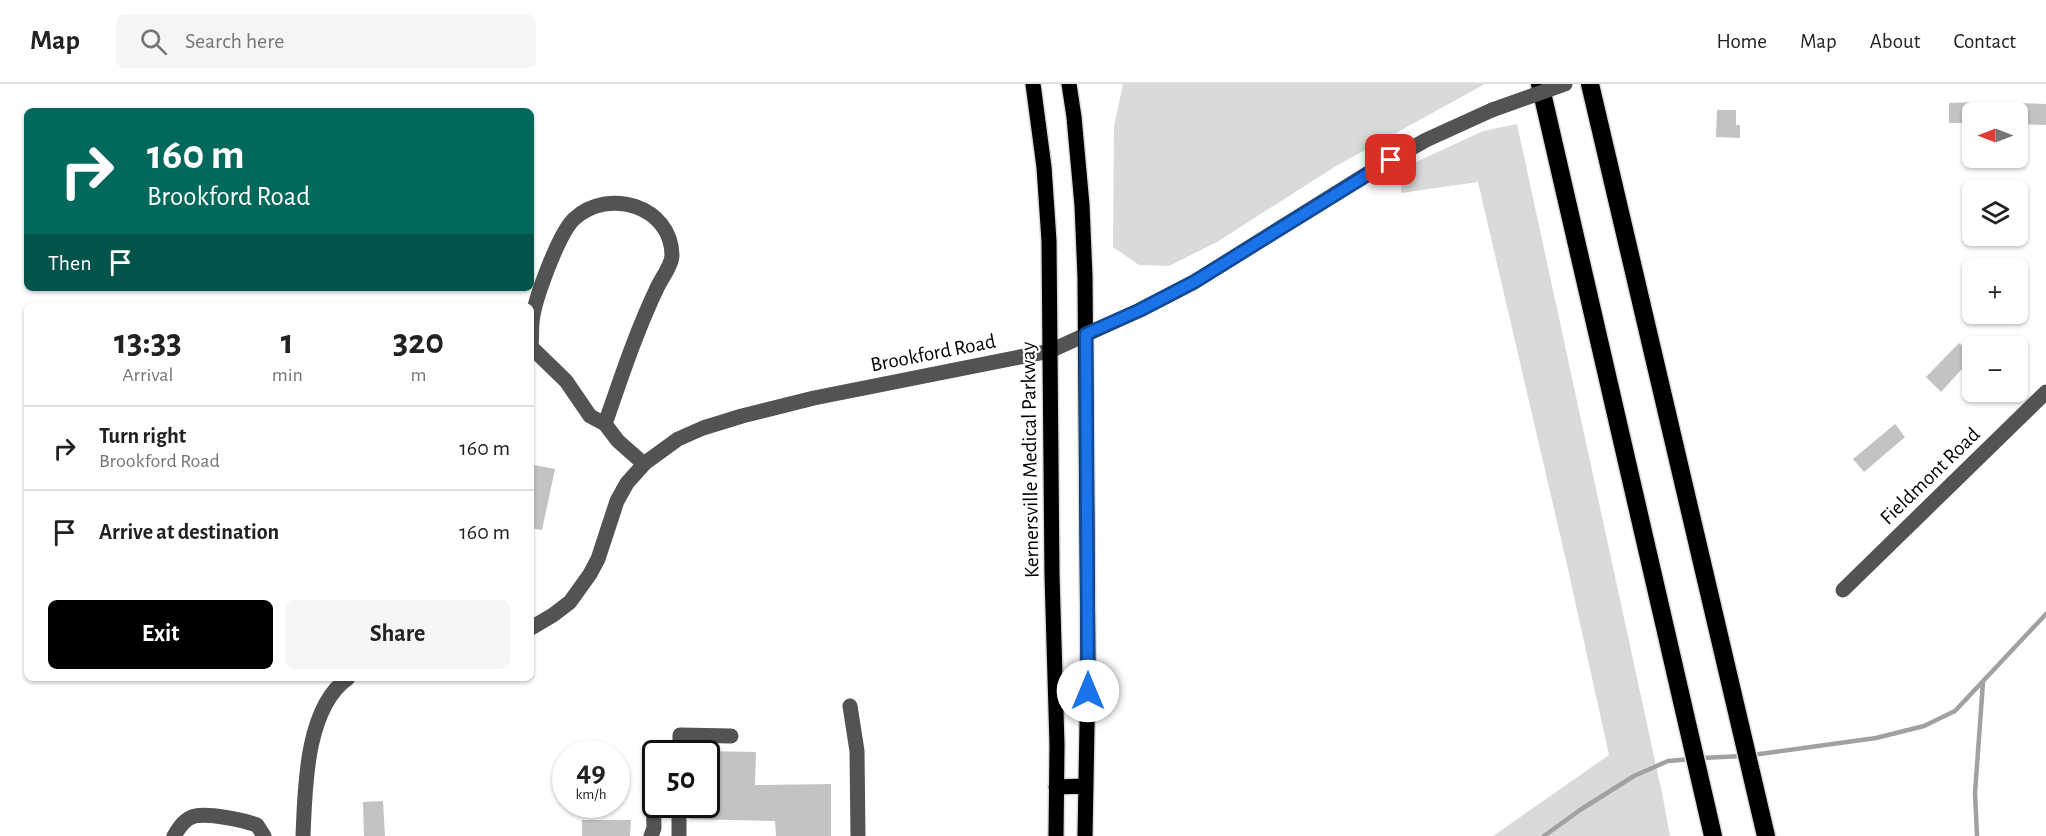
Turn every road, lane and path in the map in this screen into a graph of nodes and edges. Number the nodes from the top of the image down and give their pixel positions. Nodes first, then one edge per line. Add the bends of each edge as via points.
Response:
1 (1033, 84) edge
2 (1069, 84) edge
3 (1540, 84) edge
4 (1565, 84) edge
5 (1590, 84) edge
6 (534, 310) edge
7 (1086, 334) junction
8 (534, 350) edge
9 (1050, 351) junction
10 (2046, 392) edge
11 (604, 424) junction
12 (644, 464) junction
13 (1843, 590) dead end
14 (534, 625) edge
15 (345, 681) edge
16 (850, 706) dead end
17 (731, 736) dead end
18 (680, 740) edge
19 (1086, 786) junction
20 (1056, 787) junction
21 (654, 818) edge
22 (680, 818) edge
23 (174, 836) edge
24 (264, 836) edge
25 (303, 836) edge
26 (651, 836) edge
27 (679, 836) edge
28 (858, 836) edge
29 (1056, 836) edge
30 (1085, 836) edge
31 (1713, 836) edge
32 (1766, 836) edge

1 - 9 main road, Kernersville Medical Parkway via 1047,199
2 - 7 main road via 1082,205
3 - 31 highway
4 - 7 street, Brookford Road, bridge via 1492,110 1426,140 1194,282
5 - 32 highway
6 - 11 street via 555,251 572,220 594,205 634,205 657,220 669,236 672,258 646,309
7 - 9 street, Brookford Road
7 - 19 main road
8 - 11 street via 566,381 590,416
9 - 12 street, Brookford Road via 741,416 678,439
9 - 20 main road, Kernersville Medical Parkway
10 - 13 street, Fieldmont Road
11 - 12 street
12 - 14 street, Brookford Road via 617,501 590,574 570,602
15 - 25 street via 334,691 314,734 307,760
16 - 28 street via 857,751
17 - 18 street via 680,735
19 - 20 main road
19 - 30 main road
20 - 29 main road, Kernersville Medical Parkway
21 - 26 street
22 - 27 street
23 - 24 street via 195,816 249,822 257,825

